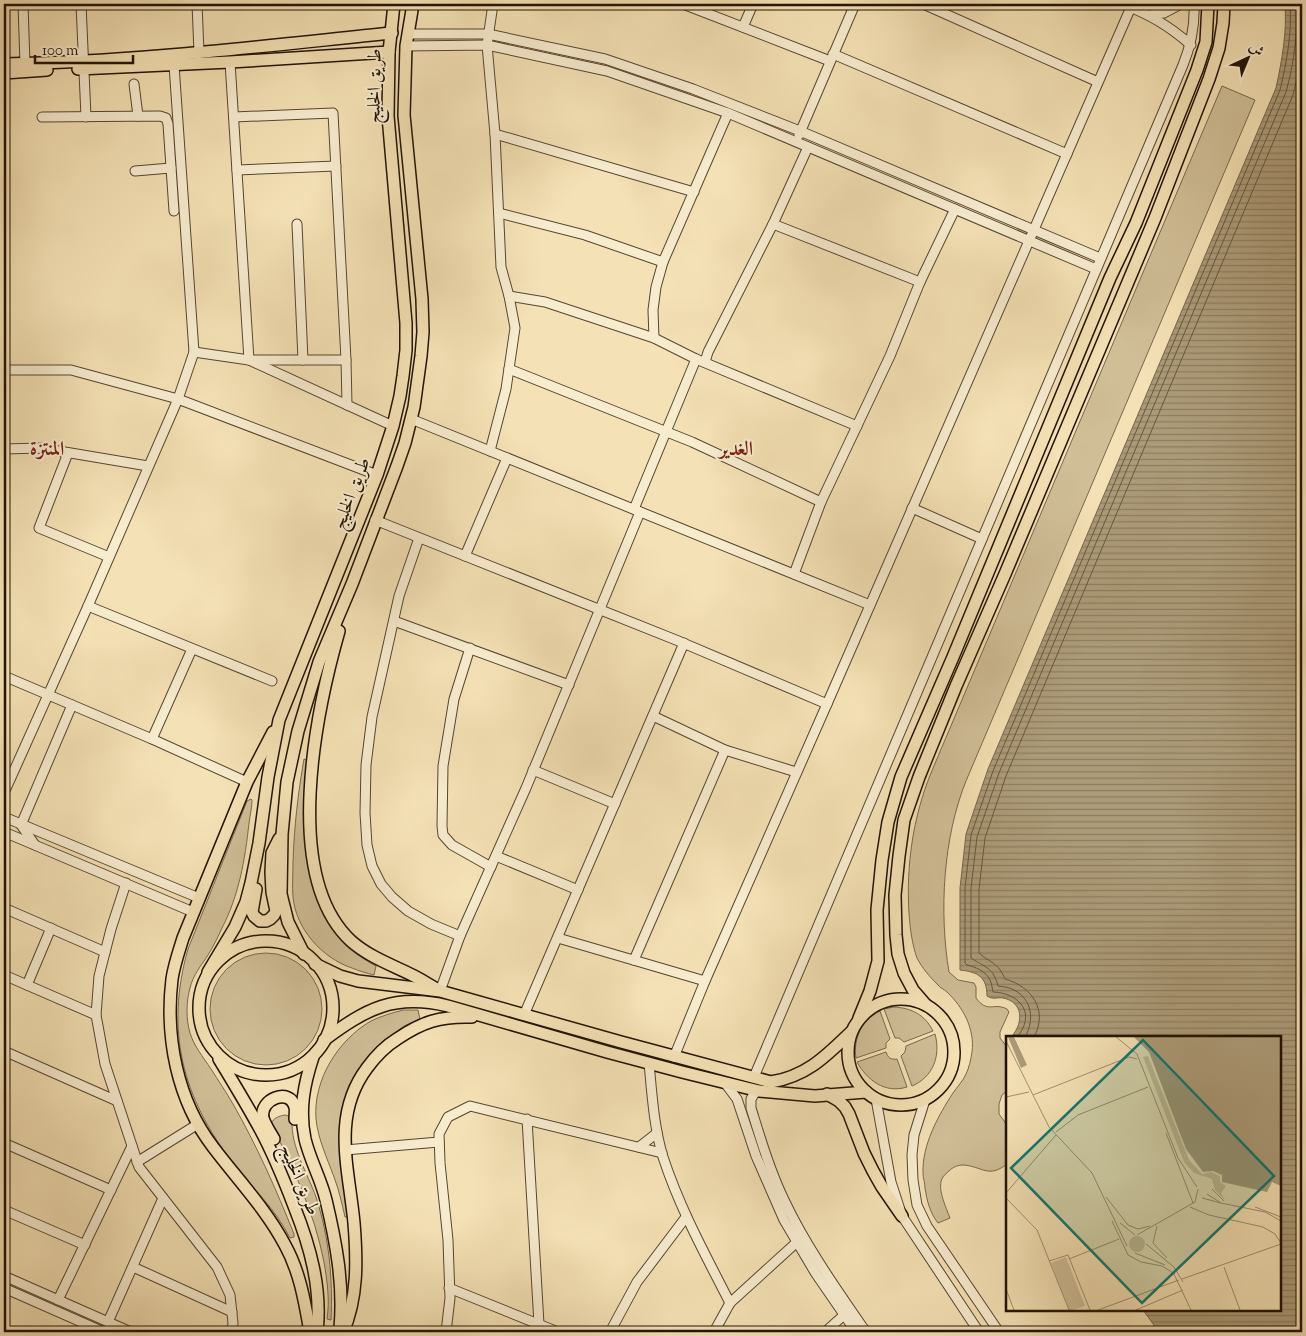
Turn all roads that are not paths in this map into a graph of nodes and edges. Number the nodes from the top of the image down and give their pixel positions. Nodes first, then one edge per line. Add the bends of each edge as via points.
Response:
1 (23, 4) edge
2 (81, 4) edge
3 (197, 4) edge
4 (394, 4) edge
5 (413, 4) edge
6 (493, 4) edge
7 (683, 4) edge
8 (753, 4) edge
9 (855, 4) edge
10 (923, 4) edge
11 (1181, 4) edge
12 (1194, 4) edge
13 (1208, 4) edge
14 (1224, 4) edge
15 (1127, 5) edge
16 (1149, 15) junction
17 (743, 27) junction
18 (392, 33) junction
19 (408, 34) junction
20 (488, 34) junction
21 (486, 45) junction
22 (1191, 45) junction
23 (406, 46) junction
24 (199, 52) junction
25 (389, 52) junction
26 (832, 58) junction
27 (230, 62) junction
28 (4, 64) edge
29 (25, 64) junction
30 (84, 65) junction
31 (174, 65) junction
32 (4, 73) edge
33 (1098, 82) junction
34 (134, 84) dead end
35 (728, 113) junction
36 (138, 116) junction
37 (42, 117) dead end
38 (86, 117) junction
39 (234, 117) junction
40 (800, 131) junction
41 (495, 134) junction
42 (796, 142) junction
43 (808, 147) junction
44 (1067, 154) junction
45 (336, 166) junction
46 (171, 168) junction
47 (237, 170) junction
48 (134, 171) dead end
49 (694, 192) junction
50 (955, 208) junction
51 (174, 211) dead end
52 (499, 213) junction
53 (297, 224) dead end
54 (773, 224) junction
55 (1034, 230) junction
56 (1029, 241) junction
57 (1100, 258) junction
58 (663, 262) junction
59 (1096, 269) junction
60 (920, 282) junction
61 (509, 296) junction
62 (654, 338) junction
63 (194, 352) junction
64 (249, 360) junction
65 (303, 360) junction
66 (346, 360) junction
67 (700, 361) junction
68 (509, 369) junction
69 (4, 370) edge
70 (178, 399) junction
71 (346, 405) junction
72 (412, 420) junction
73 (393, 426) junction
74 (857, 426) junction
75 (667, 432) junction
76 (4, 449) edge
77 (490, 451) junction
78 (68, 453) junction
79 (507, 458) junction
80 (148, 466) junction
81 (377, 475) junction
82 (821, 502) junction
83 (912, 508) junction
84 (637, 511) junction
85 (375, 520) junction
86 (419, 538) junction
87 (982, 539) junction
88 (465, 556) junction
89 (109, 557) junction
90 (794, 574) junction
91 (352, 584) junction
92 (870, 605) junction
93 (88, 606) junction
94 (600, 610) junction
95 (394, 621) junction
96 (684, 644) junction
97 (470, 648) junction
98 (192, 649) junction
99 (4, 676) edge
100 (272, 681) dead end
101 (569, 685) junction
102 (47, 695) junction
103 (827, 704) junction
104 (72, 705) junction
105 (653, 716) junction
106 (279, 720) junction
107 (152, 739) junction
108 (725, 750) junction
109 (533, 770) junction
110 (796, 772) junction
111 (248, 782) junction
112 (4, 794) edge
113 (615, 804) junction
114 (4, 817) edge
115 (21, 824) junction
116 (260, 830) junction
117 (4, 832) edge
118 (282, 834) junction
119 (36, 846) junction
120 (496, 856) junction
121 (491, 867) junction
122 (126, 883) junction
123 (578, 890) junction
124 (199, 898) junction
125 (4, 908) edge
126 (193, 912) junction
127 (51, 928) junction
128 (460, 936) junction
129 (558, 938) junction
130 (105, 952) junction
131 (304, 954) junction
132 (634, 960) junction
133 (316, 964) junction
134 (208, 972) junction
135 (4, 975) edge
136 (704, 981) junction
137 (27, 985) junction
138 (440, 991) junction
139 (926, 1005) junction
140 (96, 1015) junction
141 (524, 1015) junction
142 (488, 1017) junction
143 (859, 1018) junction
144 (851, 1032) junction
145 (324, 1040) junction
146 (4, 1051) edge
147 (214, 1052) junction
148 (674, 1056) junction
149 (313, 1057) junction
150 (649, 1063) junction
151 (754, 1077) junction
152 (725, 1083) junction
153 (756, 1091) junction
154 (866, 1092) junction
155 (827, 1094) junction
156 (876, 1099) junction
157 (925, 1100) junction
158 (117, 1101) junction
159 (526, 1119) junction
160 (198, 1124) junction
161 (658, 1132) junction
162 (439, 1142) junction
163 (4, 1143) edge
164 (132, 1146) junction
165 (639, 1147) junction
166 (345, 1150) junction
167 (662, 1153) junction
168 (137, 1162) junction
169 (111, 1190) junction
170 (163, 1198) junction
171 (4, 1210) edge
172 (298, 1215) junction
173 (902, 1216) junction
174 (330, 1217) junction
175 (686, 1217) junction
176 (797, 1242) junction
177 (85, 1246) junction
178 (133, 1267) junction
179 (4, 1276) edge
180 (4, 1288) edge
181 (449, 1288) junction
182 (58, 1300) junction
183 (730, 1303) junction
184 (232, 1312) junction
185 (844, 1316) junction
186 (108, 1322) junction
187 (540, 1324) junction
188 (104, 1332) edge
189 (131, 1332) edge
190 (232, 1332) edge
191 (310, 1332) edge
192 (317, 1332) edge
193 (342, 1332) edge
194 (446, 1332) edge
195 (558, 1332) edge
196 (610, 1332) edge
197 (714, 1332) edge
198 (826, 1332) edge
199 (856, 1332) edge
200 (866, 1332) edge
201 (979, 1332) edge
202 (999, 1332) edge

1 - 29 street
2 - 30 street
3 - 24 street
4 - 18 main road, طريق الخليج
5 - 19 main road, طريق الخليج
6 - 20 street
7 - 17 street
8 - 17 street
9 - 26 street
10 - 33 street
11 - 16 street via 1164,13
12 - 22 street
13 - 143 main road via 1206,42 1197,70 1136,223 901,777 888,822 882,860 878,961
14 - 139 main road via 1219,48 1155,218 956,686 904,820 896,895 898,954 913,990
15 - 16 street
15 - 33 street
16 - 22 street
17 - 26 street
18 - 24 main road
18 - 25 main road, طريق الخليج
19 - 20 street
19 - 23 main road, طريق الخليج
20 - 21 street
20 - 40 street via 605,59
21 - 23 street
21 - 35 street via 607,71
21 - 41 street
22 - 57 street
23 - 72 main road, طريق الخليج via 404,115 423,332
24 - 30 main road
25 - 27 main road
25 - 73 main road, طريق الخليج via 388,116 406,323 403,376
26 - 40 street
26 - 44 street
27 - 31 main road
27 - 39 street
28 - 29 main road
29 - 30 main road
30 - 31 main road
30 - 32 main road
30 - 38 street
31 - 63 street
33 - 44 street
34 - 36 street
35 - 42 street
35 - 49 street
36 - 38 street
36 - 46 street via 166,118
37 - 38 street
39 - 45 street via 333,113
39 - 47 street
40 - 42 street
40 - 55 street
41 - 49 street
41 - 52 street
42 - 43 street
43 - 50 street
43 - 54 street
44 - 55 street
45 - 47 street
45 - 66 street
46 - 48 street
46 - 51 street
47 - 64 street
49 - 58 street
50 - 56 street
50 - 60 street
52 - 58 street via 585,235
52 - 61 street via 501,268
53 - 65 street
54 - 60 street
54 - 67 street via 708,352
55 - 56 street
55 - 57 street
56 - 59 street
56 - 83 street
57 - 59 street
58 - 62 street via 653,310
59 - 87 street
60 - 74 street
61 - 62 street via 545,302
61 - 68 street via 515,328
62 - 67 street
63 - 64 street
63 - 70 street
64 - 65 street
64 - 71 street
65 - 66 street
66 - 71 street
67 - 74 street
67 - 75 street
68 - 75 street
68 - 77 street
69 - 70 street via 70,370
70 - 80 street
70 - 81 street
71 - 73 street
72 - 77 street
72 - 85 main road, طريق الخليج
73 - 81 main road, طريق الخليج
74 - 82 street
75 - 82 street
75 - 84 street
76 - 78 street via 41,448
77 - 79 street
78 - 80 street
78 - 89 street via 39,528
79 - 84 street
79 - 88 street
80 - 89 street
81 - 106 main road, طريق الخليج
82 - 90 street
83 - 87 street
83 - 92 street
84 - 90 street
84 - 94 street
85 - 86 street
85 - 91 main road, طريق الخليج
86 - 88 street
86 - 95 street
87 - 151 street
88 - 94 street
89 - 93 street
90 - 92 street
91 - 118 main road, طريق الخليج via 319,662 298,731
91 - 138 main road via 324,687 313,757 310,818 315,872 329,911 351,941 367,953
92 - 103 street
93 - 98 street
93 - 102 street
94 - 96 street
94 - 101 street
95 - 97 street
95 - 128 street via 372,717 364,813 367,845 372,866 392,897 408,911
96 - 103 street
96 - 105 street
97 - 101 street
97 - 121 street via 454,698 443,766 442,826 443,835 452,846
98 - 100 street
98 - 107 street
99 - 102 street
101 - 109 street
102 - 104 street
102 - 112 street
103 - 110 street
104 - 107 street
104 - 115 street
105 - 108 street
105 - 113 street
106 - 111 main road
106 - 116 main road, طريق الخليج
107 - 111 street
108 - 110 street
108 - 132 street
109 - 113 street
109 - 120 street
110 - 136 street
111 - 124 main road
113 - 123 street
114 - 115 street
115 - 119 street
115 - 124 street
116 - 118 main road via 261,852 252,912 260,921 270,919 276,911 272,892 272,853
116 - 134 main road, طريق الخليج via 246,902
117 - 119 street
118 - 131 main road, طريق الخليج via 281,894 288,922
119 - 122 street
120 - 121 street
120 - 123 street
121 - 128 street
122 - 126 street
122 - 130 street
123 - 129 street
124 - 126 main road
125 - 127 street
126 - 160 main road via 172,977 170,1024 177,1071
127 - 130 street
127 - 137 street
128 - 138 street
129 - 132 street
129 - 141 street
130 - 140 street via 99,976
131 - 133 main road
131 - 134 main road via 277,942 257,941 238,946 221,957
132 - 136 street
133 - 138 main road via 358,981
133 - 145 main road via 329,986 332,1002 332,1018
134 - 147 main road via 200,992 198,1013 203,1034
135 - 137 street
136 - 148 street
137 - 140 street
138 - 141 main road
139 - 143 main road via 900,998 885,1001
139 - 157 main road via 946,1022 953,1039 955,1057 950,1074 940,1089
140 - 158 street via 105,1064
141 - 148 main road
142 - 145 main road via 427,1001 393,1002 368,1011
142 - 150 main road
142 - 166 main road via 447,1017 431,1021 415,1027 386,1047 363,1074 348,1106
143 - 144 main road
144 - 151 main road via 822,1060 806,1070 771,1082
144 - 154 main road via 848,1062 854,1077
145 - 149 main road
146 - 158 street
147 - 149 main road via 236,1068 269,1075 289,1071
147 - 172 main road, طريق الخليج via 261,1130
148 - 151 main road
149 - 174 main road, طريق الخليج via 304,1088 303,1127
150 - 152 main road
150 - 161 street
152 - 153 main road
152 - 176 street via 737,1099 756,1156
153 - 155 main road via 815,1096
153 - 200 street via 751,1108 784,1202 804,1239
154 - 155 main road
154 - 156 main road
155 - 173 main road via 845,1107 873,1171
156 - 157 main road via 908,1105
156 - 173 street via 891,1182
157 - 202 street via 914,1135 912,1155 917,1205 926,1226
158 - 164 street
159 - 162 street via 470,1106 448,1117 438,1134
159 - 165 street
159 - 187 street
160 - 168 street
160 - 191 main road via 264,1210 286,1247 299,1281
161 - 165 street
161 - 167 street
162 - 166 street
162 - 181 street
163 - 169 street
164 - 168 street
164 - 169 street
165 - 167 street
166 - 193 main road via 356,1269 349,1317
167 - 175 street
168 - 170 street
169 - 177 street
170 - 178 street
170 - 184 street via 217,1267 230,1295
171 - 177 street
172 - 174 main road via 292,1179 263,1117 269,1100 275,1097 290,1099 295,1107 299,1144
172 - 192 main road, طريق الخليج via 315,1273
173 - 201 street
174 - 193 main road, طريق الخليج via 339,1266
175 - 183 street
175 - 196 street via 637,1282
176 - 183 street
176 - 185 street
177 - 182 street
178 - 184 street
178 - 186 street
179 - 182 street
180 - 188 street
181 - 187 street
181 - 194 street
182 - 186 street
183 - 197 street
184 - 190 street
185 - 198 street
185 - 199 street
186 - 189 street
187 - 195 street

